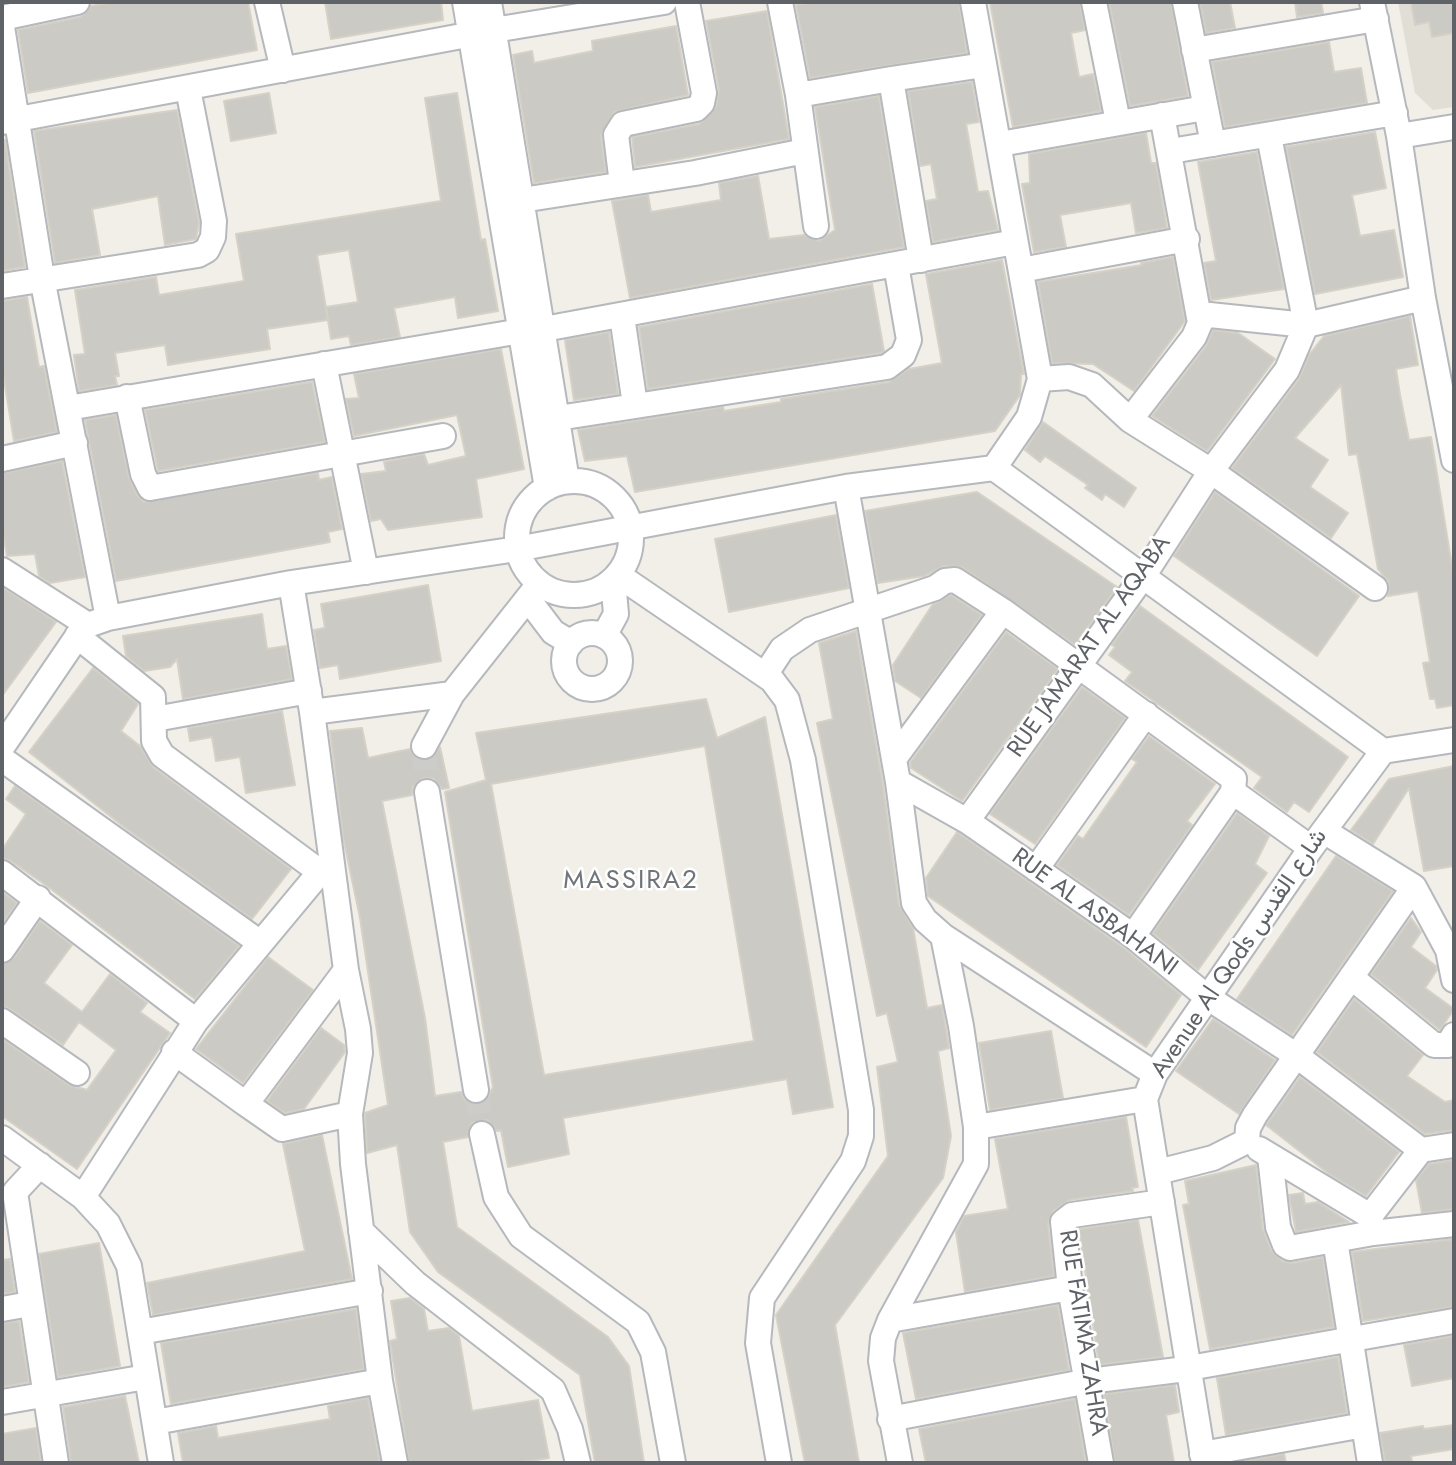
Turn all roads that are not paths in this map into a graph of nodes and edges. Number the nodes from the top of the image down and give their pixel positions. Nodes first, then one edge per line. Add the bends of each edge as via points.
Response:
1 (77, 2) edge
2 (267, 2) edge
3 (465, 2) edge
4 (489, 2) edge
5 (664, 2) edge
6 (687, 2) edge
7 (780, 2) edge
8 (972, 2) edge
9 (1094, 2) edge
10 (1185, 2) edge
11 (1374, 10) edge
12 (2, 18) edge
13 (2, 27) edge
14 (482, 33) junction
15 (1194, 50) junction
16 (984, 65) junction
17 (283, 70) junction
18 (891, 79) junction
19 (188, 89) junction
20 (797, 95) junction
21 (1205, 108) junction
22 (1162, 115) junction
23 (10, 121) edge
24 (1118, 122) junction
25 (1397, 125) junction
26 (1454, 127) edge
27 (1269, 135) junction
28 (1000, 144) junction
29 (1213, 144) junction
30 (805, 151) junction
31 (1171, 151) junction
32 (622, 184) junction
33 (522, 200) junction
34 (816, 226) dead end
35 (1187, 239) junction
36 (1015, 242) junction
37 (921, 260) junction
38 (896, 265) junction
39 (1021, 270) junction
40 (42, 278) junction
41 (2, 286) edge
42 (1423, 298) junction
43 (1200, 314) junction
44 (622, 316) junction
45 (1306, 325) junction
46 (532, 330) junction
47 (324, 364) junction
48 (1040, 379) junction
49 (127, 397) junction
50 (635, 405) junction
51 (68, 408) junction
52 (558, 418) junction
53 (1130, 420) junction
54 (443, 436) dead end
55 (75, 443) junction
56 (343, 454) junction
57 (2, 459) edge
58 (1454, 460) edge
59 (994, 468) junction
60 (1211, 471) junction
61 (557, 484) junction
62 (846, 487) junction
63 (630, 527) junction
64 (517, 549) junction
65 (2, 570) edge
66 (366, 572) junction
67 (1144, 575) junction
68 (615, 578) junction
69 (291, 583) junction
70 (1375, 587) dead end
71 (533, 591) junction
72 (1003, 611) junction
73 (867, 612) junction
74 (91, 626) junction
75 (604, 636) junction
76 (571, 643) junction
77 (1079, 666) junction
78 (765, 675) junction
79 (452, 694) junction
80 (310, 702) junction
81 (1146, 715) junction
82 (155, 719) junction
83 (1454, 740) edge
84 (424, 746) tunnel mouth
85 (2, 747) edge
86 (1383, 751) junction
87 (2, 760) edge
88 (896, 770) junction
89 (427, 792) tunnel mouth
90 (1233, 792) junction
91 (967, 821) junction
92 (1317, 840) junction
93 (325, 867) junction
94 (1036, 869) junction
95 (2, 873) edge
96 (1414, 887) junction
97 (38, 898) junction
98 (943, 936) junction
99 (1133, 936) junction
100 (259, 942) junction
101 (1451, 949) edge
102 (2, 950) edge
103 (346, 970) junction
104 (1352, 976) junction
105 (1454, 981) edge
106 (1207, 997) junction
107 (2, 1021) edge
108 (196, 1021) junction
109 (1454, 1035) edge
110 (174, 1052) junction
111 (1297, 1056) junction
112 (77, 1073) dead end
113 (1155, 1074) junction
114 (476, 1090) tunnel mouth
115 (1145, 1099) junction
116 (246, 1104) junction
117 (351, 1114) junction
118 (976, 1127) junction
119 (482, 1135) tunnel mouth
120 (2, 1138) edge
121 (1247, 1142) junction
122 (1454, 1145) edge
123 (1421, 1150) junction
124 (1270, 1156) junction
125 (40, 1164) junction
126 (1158, 1172) junction
127 (8, 1193) edge
128 (83, 1196) junction
129 (1162, 1202) junction
130 (1371, 1224) junction
131 (1454, 1224) edge
132 (361, 1231) junction
133 (1335, 1240) junction
134 (1070, 1288) junction
135 (370, 1291) junction
136 (30, 1304) junction
137 (2, 1309) edge
138 (890, 1320) junction
139 (1454, 1321) edge
140 (140, 1332) junction
141 (1349, 1339) junction
142 (1188, 1368) junction
143 (146, 1377) junction
144 (380, 1381) junction
145 (1088, 1381) junction
146 (45, 1396) junction
147 (2, 1402) edge
148 (890, 1419) junction
149 (155, 1422) junction
150 (1364, 1425) junction
151 (1203, 1459) edge
152 (56, 1463) edge
153 (161, 1463) edge
154 (395, 1463) edge
155 (578, 1463) edge
156 (673, 1463) edge
157 (779, 1463) edge
158 (900, 1463) edge
159 (1101, 1463) edge
160 (1370, 1463) edge

1 - 12 street
2 - 17 street
3 - 14 street
4 - 14 street
5 - 14 street
6 - 32 street via 702,103 687,112 623,124 616,135
7 - 20 street
8 - 16 street
9 - 24 street
10 - 15 street
11 - 15 street
11 - 25 street
13 - 23 street
14 - 17 street
14 - 33 street
14 - 46 street
15 - 21 street
16 - 18 street
16 - 28 street
17 - 19 street
18 - 20 street
18 - 37 street
19 - 23 street
19 - 40 street via 214,221 207,250
20 - 30 street
21 - 22 street
21 - 29 street
22 - 24 street
22 - 31 street
23 - 40 street
24 - 28 street
25 - 26 street
25 - 27 street
25 - 42 street
27 - 29 street
27 - 45 street
28 - 36 street
29 - 31 street
30 - 32 street
30 - 34 street
31 - 35 street
32 - 33 street
33 - 46 street
35 - 39 street
35 - 43 street
36 - 37 street
36 - 39 street
37 - 38 street
38 - 44 street
38 - 50 street via 909,340 903,355 887,367
39 - 48 street
40 - 41 street
40 - 51 street
42 - 45 street
42 - 58 street
43 - 45 street
43 - 53 street via 1194,337
44 - 46 street
44 - 50 street
45 - 60 street, RUE JAMARAT AL AQABA via 1281,382
46 - 47 street
46 - 52 street
46 - 61 street
47 - 49 street
47 - 56 street
48 - 53 street via 1069,377 1092,385
48 - 59 street via 1028,417
49 - 51 street
49 - 56 street via 150,488
50 - 52 street
51 - 55 street
52 - 61 street
53 - 60 street
54 - 56 street
55 - 57 street
55 - 74 street
56 - 66 street
59 - 62 street
59 - 67 street
60 - 67 street, RUE JAMARAT AL AQABA
60 - 70 street
61 - 63 street via 582,482 609,493
61 - 64 street via 535,496 522,514
62 - 63 street
62 - 73 street
63 - 64 street
63 - 68 street via 627,560
64 - 66 street
64 - 71 street
65 - 74 street
66 - 69 street
67 - 77 street, RUE JAMARAT AL AQABA
67 - 86 street
68 - 71 street via 589,594
68 - 75 street via 615,614
68 - 78 street
69 - 74 street
69 - 80 street
71 - 76 street via 553,632
71 - 79 street
72 - 73 street via 955,580
72 - 77 street
72 - 88 street
73 - 78 street via 793,640
73 - 88 street
74 - 82 street via 151,694
74 - 85 street
75 - 76 street via 580,636
75 - 76 street via 617,648 619,666 610,682 593,689 576,684 565,669
77 - 81 street
77 - 91 street, RUE JAMARAT AL AQABA
78 - 157 street via 782,691 796,723 861,1110 861,1136 853,1161 762,1297 758,1343
79 - 80 street
79 - 84 street
80 - 82 street
80 - 93 street
81 - 90 street via 1232,775
81 - 94 street
82 - 93 street via 157,751
83 - 86 street
86 - 92 street, Avenue Al Qods شارع القدس
87 - 100 street
88 - 91 street, RUE AL ASBAHANI
88 - 98 street via 914,903
89 - 114 street
90 - 92 street
90 - 99 street
91 - 94 street, RUE AL ASBAHANI
92 - 96 street
92 - 106 street, Avenue Al Qods شارع القدس
93 - 100 street
93 - 103 street
94 - 99 street, RUE AL ASBAHANI
95 - 97 street
96 - 101 street
96 - 104 street
97 - 102 street
97 - 108 street
98 - 113 street
98 - 118 street
99 - 106 street, RUE AL ASBAHANI
100 - 108 street
101 - 105 street
103 - 116 street
103 - 117 street via 360,1052
104 - 109 street via 1434,1045 1448,1045
104 - 111 street
106 - 111 street, RUE AL ASBAHANI
106 - 113 street, Avenue Al Qods شارع القدس
107 - 112 street
108 - 110 street
110 - 116 street
110 - 128 street
111 - 121 street via 1255,1115
111 - 123 street, RUE AL ASBAHANI
113 - 115 street, Avenue Al Qods شارع القدس
115 - 118 street
115 - 126 street, Avenue Al Qods شارع القدس
116 - 117 street via 282,1129
117 - 132 street
118 - 138 street via 975,1164
119 - 156 street via 496,1197 521,1236 638,1322 653,1352
120 - 125 street
121 - 124 street
121 - 126 street via 1213,1158
122 - 123 street
123 - 130 street
124 - 130 street
124 - 133 street via 1278,1227 1285,1245 1296,1250
125 - 127 street
125 - 128 street
126 - 129 street, Avenue Al Qods شارع القدس
127 - 136 street
128 - 140 street via 108,1224 129,1266
129 - 134 street, RUE FATIMA ZAHRA via 1066,1217 1062,1228
129 - 142 street, Avenue Al Qods شارع القدس
130 - 131 street
130 - 133 street
132 - 135 street
132 - 155 street via 415,1283 553,1390
133 - 141 street
134 - 138 street
134 - 145 street, RUE FATIMA ZAHRA
135 - 140 street
135 - 144 street
136 - 137 street
136 - 146 street
138 - 148 street via 881,1360
139 - 141 street
140 - 143 street
141 - 142 street
141 - 150 street
142 - 145 street
142 - 151 street, Avenue Al Qods شارع القدس
143 - 146 street
143 - 149 street
144 - 149 street
144 - 154 street
145 - 148 street
145 - 159 street, RUE FATIMA ZAHRA
146 - 147 street
146 - 152 street
148 - 158 street
149 - 153 street
150 - 151 street
150 - 160 street

